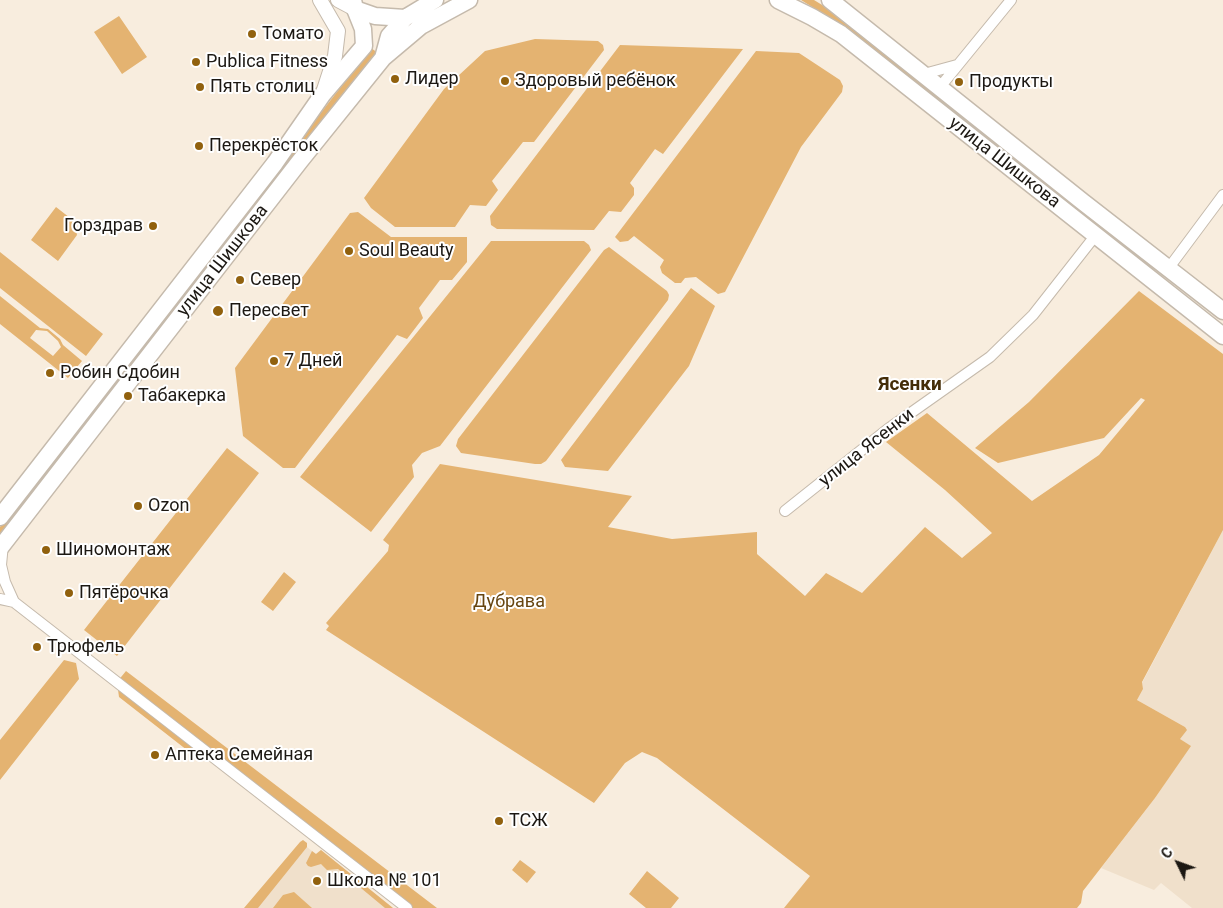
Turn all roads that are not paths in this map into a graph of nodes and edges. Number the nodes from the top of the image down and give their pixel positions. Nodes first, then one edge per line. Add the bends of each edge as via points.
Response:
1 (320, 0) edge
2 (338, 0) edge
3 (435, 0) edge
4 (469, 0) edge
5 (778, 0) edge
6 (784, 0) edge
7 (830, 0) edge
8 (1011, 0) edge
9 (354, 5) edge
10 (812, 16) junction
11 (405, 18) junction
12 (383, 58) junction
13 (957, 65) junction
14 (924, 74) junction
15 (940, 87) junction
16 (323, 94) junction
17 (1223, 195) edge
18 (1083, 202) junction
19 (1072, 216) junction
20 (1096, 236) junction
21 (1168, 269) junction
22 (1223, 311) edge
23 (159, 312) junction
24 (174, 323) junction
25 (1223, 336) edge
26 (109, 376) junction
27 (124, 388) junction
28 (786, 511) dead end
29 (0, 517) edge
30 (2, 546) edge
31 (0, 599) edge
32 (14, 602) junction
33 (407, 908) edge

1 - 16 street via 338,31 335,56
2 - 9 street
3 - 11 main road
4 - 12 main road, улица Шишкова via 421,26
5 - 10 main road, улица Шишкова
6 - 10 main road
7 - 14 main road, улица Шишкова
8 - 13 street
9 - 11 main road via 375,16
9 - 16 main road, улица Шишкова via 363,30 364,46
10 - 19 main road, улица Шишкова via 841,34
11 - 12 main road via 389,36
12 - 24 main road, улица Шишкова
13 - 14 street
13 - 15 street
14 - 15 main road, улица Шишкова
15 - 18 main road, улица Шишкова
16 - 23 main road, улица Шишкова via 275,163
17 - 21 street
18 - 19 main road
18 - 21 main road, улица Шишкова
19 - 20 main road, улица Шишкова
20 - 25 main road, улица Шишкова
20 - 28 street, улица Ясенки via 1033,315 990,357 888,429
21 - 22 main road, улица Шишкова
23 - 24 main road
23 - 26 main road, улица Шишкова
24 - 27 main road, улица Шишкова
26 - 27 main road
26 - 29 main road, улица Шишкова
27 - 30 main road, улица Шишкова
30 - 32 street via 1,565
31 - 32 street
32 - 33 street

